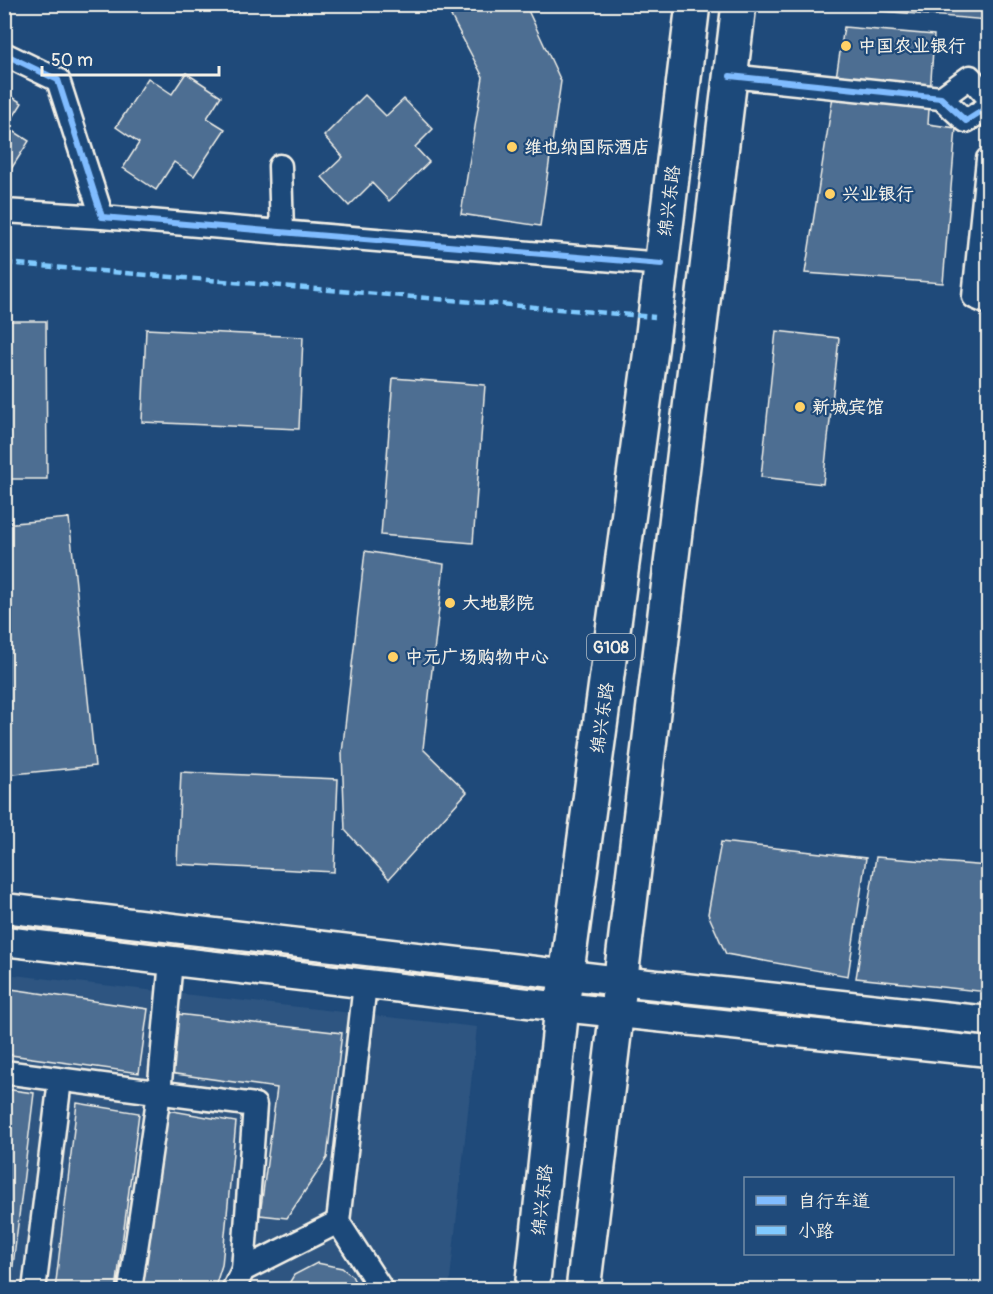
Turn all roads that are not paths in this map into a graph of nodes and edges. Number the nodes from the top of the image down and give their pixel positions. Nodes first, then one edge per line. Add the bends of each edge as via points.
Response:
1 (693, 4) edge
2 (739, 4) edge
3 (4, 54) edge
4 (730, 76) junction
5 (988, 97) edge
6 (941, 98) junction
7 (988, 107) edge
8 (988, 159) edge
9 (280, 166) dead end
10 (4, 211) edge
11 (102, 217) junction
12 (282, 232) junction
13 (662, 264) junction
14 (988, 303) edge
15 (4, 908) edge
16 (4, 941) edge
17 (171, 961) junction
18 (567, 974) junction
19 (365, 984) junction
20 (618, 997) junction
21 (562, 1007) junction
22 (988, 1021) edge
23 (988, 1052) edge
24 (4, 1072) edge
25 (60, 1080) junction
26 (159, 1093) junction
27 (338, 1221) junction
28 (238, 1280) edge
29 (34, 1290) edge
30 (130, 1290) edge
31 (382, 1290) edge
32 (532, 1290) edge
33 (583, 1290) edge

1 - 13 highway, 绵兴东路 / G108
2 - 4 highway, G108
3 - 11 street via 58,80
4 - 6 street
4 - 20 highway, G108
5 - 6 street via 970,76
6 - 7 street via 966,121
8 - 14 street via 974,297
9 - 12 street
10 - 11 street
11 - 12 street
12 - 13 street
13 - 18 highway, 绵兴东路 / G108
15 - 18 main road
16 - 17 main road
17 - 19 main road
17 - 26 street
18 - 20 main road
18 - 21 highway, 绵兴东路 / G108
19 - 21 main road
19 - 27 street
20 - 21 main road
20 - 22 main road
20 - 23 main road
20 - 33 highway, G108
21 - 32 highway, 绵兴东路 / G108
24 - 25 street
25 - 26 street
25 - 29 street
26 - 28 street via 255,1106
26 - 30 street
27 - 28 street
27 - 31 street

